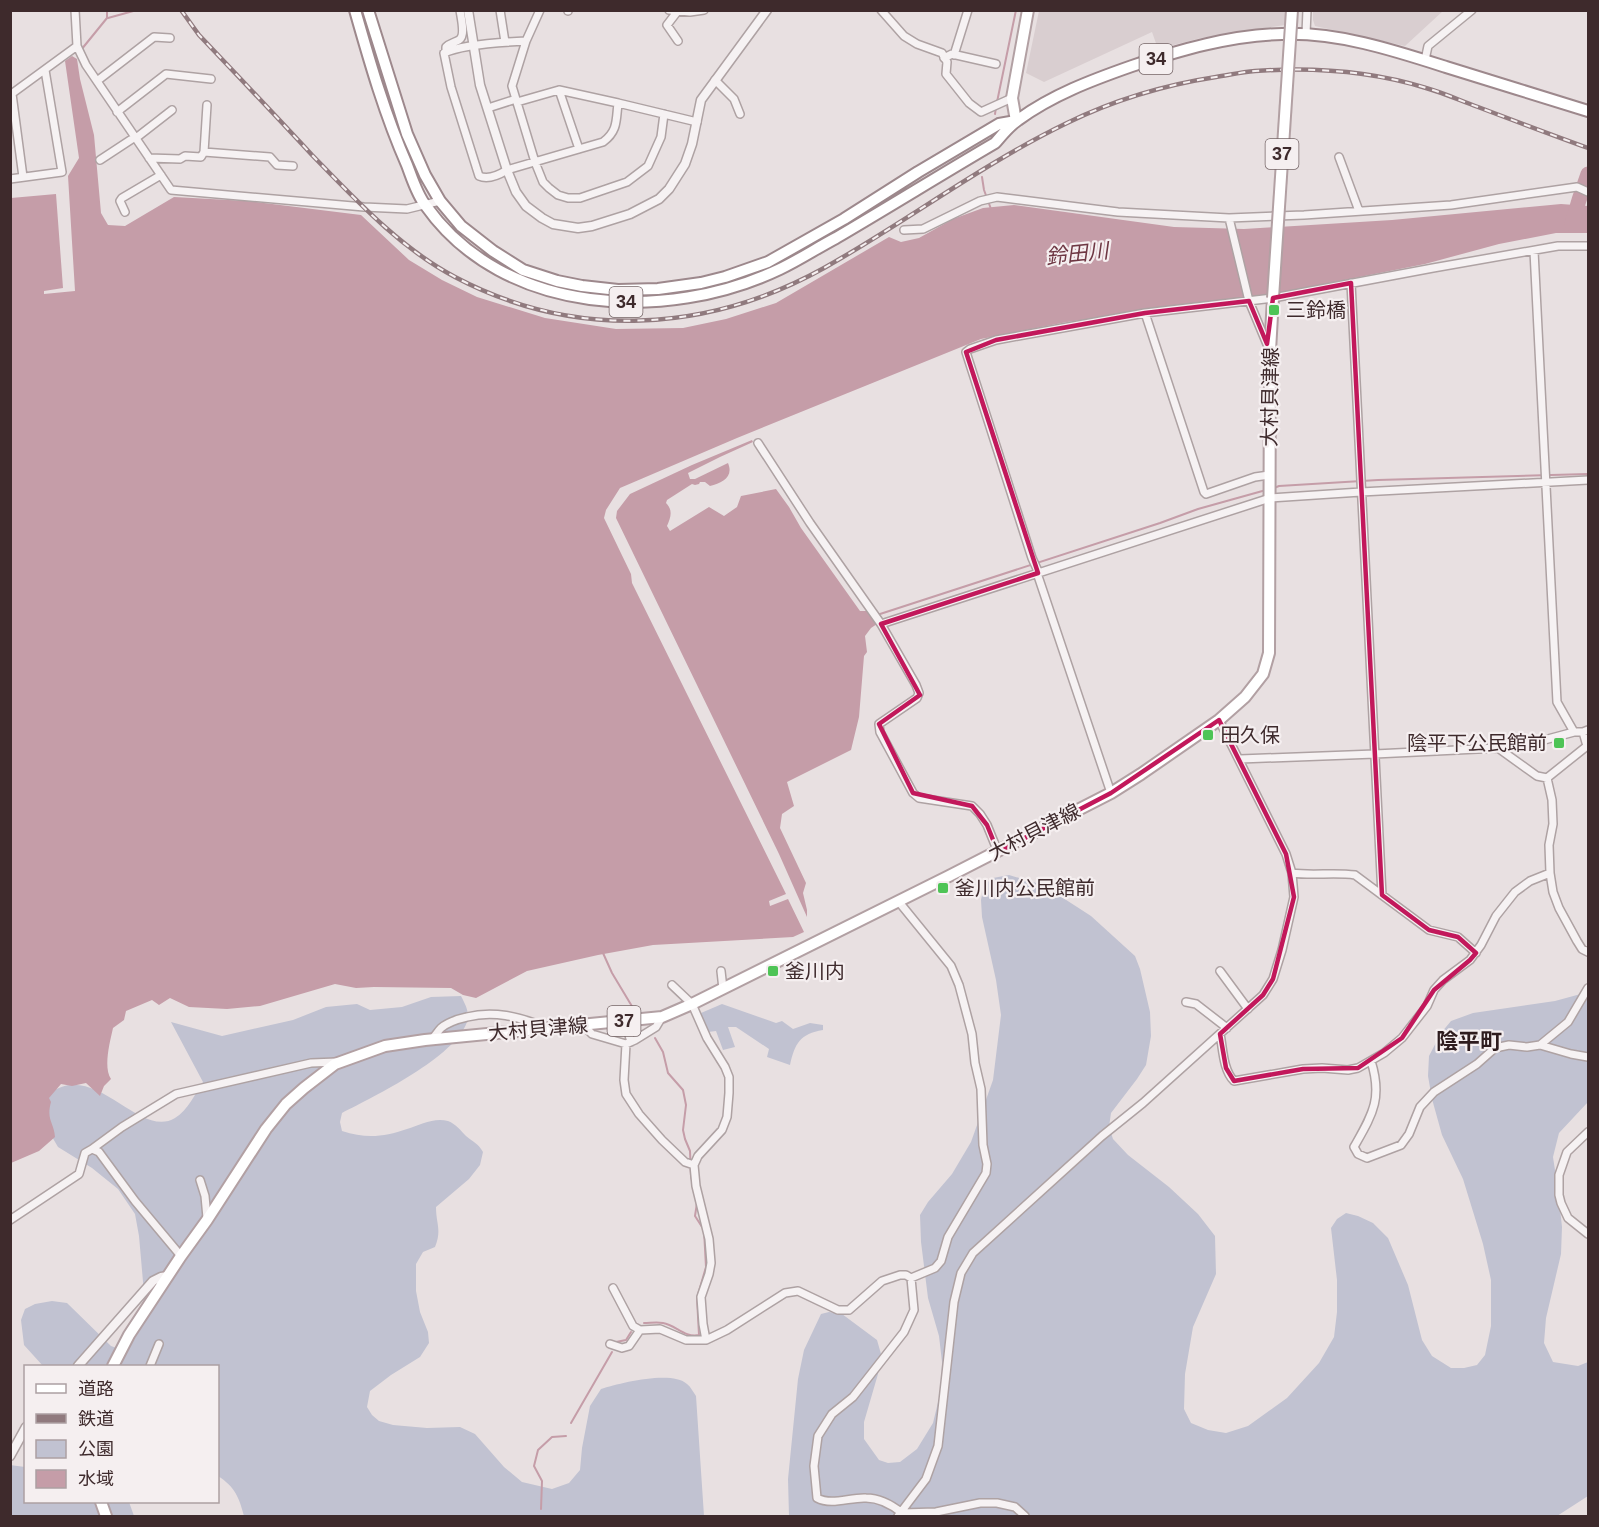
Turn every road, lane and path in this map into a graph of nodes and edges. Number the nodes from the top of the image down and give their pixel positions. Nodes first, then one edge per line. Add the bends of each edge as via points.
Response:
1 (75, 10) edge
2 (355, 10) edge
3 (368, 10) edge
4 (460, 10) edge
5 (468, 10) edge
6 (500, 10) edge
7 (540, 10) edge
8 (704, 10) edge
9 (767, 10) edge
10 (881, 10) edge
11 (968, 10) edge
12 (1028, 10) edge
13 (1292, 10) edge
14 (1307, 10) edge
15 (1473, 10) edge
16 (673, 11) edge
17 (1306, 34) junction
18 (170, 38) dead end
19 (526, 41) junction
20 (678, 41) dead end
21 (504, 42) junction
22 (77, 46) junction
23 (474, 46) junction
24 (446, 52) junction
25 (954, 55) junction
26 (944, 58) junction
27 (1425, 60) junction
28 (996, 64) dead end
29 (45, 70) junction
30 (211, 79) dead end
31 (715, 80) junction
32 (97, 81) junction
33 (559, 90) junction
34 (11, 94) edge
35 (1007, 100) junction
36 (516, 101) junction
37 (618, 103) junction
38 (207, 105) dead end
39 (488, 108) junction
40 (172, 110) dead end
41 (1588, 111) edge
42 (117, 112) junction
43 (664, 114) junction
44 (740, 114) dead end
45 (1016, 121) junction
46 (697, 122) junction
47 (135, 137) junction
48 (579, 149) junction
49 (204, 152) junction
50 (1338, 157) dead end
51 (149, 158) junction
52 (100, 160) dead end
53 (534, 162) junction
54 (293, 166) dead end
55 (507, 170) junction
56 (161, 175) junction
57 (24, 177) junction
58 (10, 179) edge
59 (1588, 192) edge
60 (440, 201) junction
61 (425, 205) junction
62 (1359, 211) junction
63 (125, 212) dead end
64 (1230, 222) junction
65 (904, 230) dead end
66 (1588, 246) edge
67 (1534, 251) junction
68 (1351, 283) junction
69 (1249, 298) junction
70 (1273, 298) junction
71 (1145, 313) junction
72 (1270, 351) junction
73 (758, 443) dead end
74 (1545, 478) junction
75 (1270, 479) junction
76 (1588, 480) edge
77 (1362, 491) junction
78 (1270, 497) junction
79 (1037, 571) junction
80 (880, 623) junction
81 (1219, 720) junction
82 (1586, 731) edge
83 (1574, 732) junction
84 (1498, 748) junction
85 (1375, 754) junction
86 (1240, 759) junction
87 (1547, 778) junction
88 (1111, 793) junction
89 (998, 852) junction
90 (1293, 873) junction
91 (1550, 873) junction
92 (1382, 895) junction
93 (899, 902) junction
94 (1588, 952) edge
95 (1476, 953) junction
96 (721, 971) dead end
97 (1220, 971) dead end
98 (672, 985) dead end
99 (1588, 988) edge
100 (723, 989) junction
101 (1186, 1002) dead end
102 (692, 1004) junction
103 (1248, 1009) junction
104 (662, 1017) junction
105 (625, 1021) junction
106 (584, 1026) junction
107 (548, 1028) junction
108 (1227, 1028) junction
109 (1221, 1034) junction
110 (431, 1040) junction
111 (629, 1043) junction
112 (1540, 1045) junction
113 (1588, 1057) edge
114 (1371, 1061) junction
115 (342, 1062) junction
116 (1588, 1132) edge
117 (92, 1149) junction
118 (690, 1164) junction
119 (200, 1180) dead end
120 (10, 1220) edge
121 (207, 1220) junction
122 (1588, 1234) edge
123 (181, 1256) junction
124 (168, 1276) junction
125 (911, 1278) junction
126 (613, 1288) dead end
127 (640, 1330) junction
128 (706, 1340) junction
129 (159, 1344) dead end
130 (610, 1344) dead end
131 (79, 1365) edge
132 (114, 1365) edge
133 (150, 1365) edge
134 (24, 1431) edge
135 (10, 1456) edge
136 (900, 1515) edge
137 (1025, 1516) edge

1 - 22 street
2 - 61 main road, 34 via 400,149
3 - 60 main road, 34 via 407,134
4 - 24 street via 462,36 448,44
5 - 23 street
6 - 21 street
7 - 19 street
8 - 16 street
9 - 31 street
10 - 26 street via 904,36 942,53
11 - 25 street
12 - 35 main road
13 - 70 main road, 大村貝津線 / 37, bridge
14 - 17 street
15 - 27 street via 1448,25 1428,46
16 - 20 street via 667,25
17 - 27 main road, 34 via 1339,37
17 - 45 main road, 34 via 1281,33 1224,41 1147,61 1062,93
18 - 32 street via 154,37
19 - 21 street
19 - 36 street via 512,87
21 - 23 street
22 - 29 street
22 - 32 street
23 - 24 street
23 - 39 street
24 - 55 street via 451,87 480,176 500,175
25 - 26 street
25 - 28 street
26 - 35 street via 946,74 981,112
27 - 41 main road, 34
29 - 34 street
29 - 57 street via 62,172
30 - 42 street via 166,74
31 - 44 street via 734,99
31 - 46 street via 701,100
32 - 42 street
33 - 36 street
33 - 37 street
33 - 48 street
34 - 57 street
35 - 45 main road
36 - 39 street
36 - 53 street
37 - 43 street
37 - 48 street via 610,136
38 - 49 street
39 - 55 street
40 - 47 street
42 - 47 street
43 - 46 street
43 - 53 street via 661,138 648,166 627,182 580,198 568,198 543,182
45 - 60 main road, 34 via 999,124 768,262 701,283 658,289 582,286 523,270 461,226
45 - 61 main road, 34 via 995,142 781,269 729,289 681,298 600,301 540,289 510,277 468,251
46 - 55 street via 686,164 664,194 630,214 592,226 566,227 542,218 526,206
47 - 51 street
47 - 52 street
48 - 53 street
49 - 51 street via 201,157
49 - 54 street via 270,157 277,165
50 - 62 street
51 - 56 street
53 - 55 street
56 - 61 street via 171,190 364,207 407,209
56 - 63 street via 122,198
57 - 58 street
59 - 62 street via 1577,187 1451,205
60 - 61 street
62 - 64 street
64 - 65 street via 992,198 923,229
64 - 69 street
66 - 67 street
67 - 68 street
67 - 74 street
68 - 70 street
68 - 77 street
69 - 70 street
69 - 71 street
69 - 72 street
70 - 72 main road, 大村貝津線 / 37
71 - 75 street via 1204,492 1255,477
71 - 79 street via 996,340 966,352
72 - 75 main road, 大村貝津線 / 37
73 - 80 street
74 - 76 street
74 - 77 street
74 - 83 street via 1557,702
75 - 78 main road, 大村貝津線 / 37
77 - 78 street
77 - 85 street
78 - 79 street
78 - 81 main road, 大村貝津線 / 37 via 1269,653 1263,674
79 - 80 street
79 - 88 street
80 - 89 street via 919,693 879,724 880,732 913,793 919,798 972,806 987,825
81 - 86 street
81 - 88 main road, 大村貝津線 / 37
82 - 83 street
82 - 87 street via 1587,746
83 - 84 street
84 - 85 street
84 - 87 street via 1536,776
85 - 86 street
85 - 92 street
86 - 90 street
87 - 91 street via 1553,824
88 - 89 main road, 大村貝津線 / 37
89 - 93 main road, 大村貝津線 / 37
90 - 92 street via 1355,875
90 - 103 street via 1294,897 1273,979
91 - 94 street via 1559,908 1582,949
91 - 95 street via 1515,892 1496,916
92 - 95 street via 1429,930 1458,938
93 - 100 main road, 大村貝津線 / 37
93 - 125 street via 951,966 959,985 981,1089 987,1164 986,1173 948,1237 941,1261 935,1268
95 - 114 street via 1434,990 1427,1006 1402,1038
96 - 100 street
97 - 103 street
98 - 102 street
99 - 112 street via 1568,1022
100 - 102 main road, 大村貝津線 / 37
101 - 108 street via 1196,1004
102 - 104 main road, 大村貝津線 / 37
102 - 118 street via 725,1067 729,1093 722,1130
103 - 108 street
104 - 105 main road, 大村貝津線 / 37
104 - 111 street via 656,1027
105 - 106 main road, 大村貝津線 / 37
105 - 111 street
106 - 107 main road, 大村貝津線 / 37
106 - 111 street via 592,1034
107 - 110 main road, 大村貝津線 / 37
107 - 110 street via 522,1019 478,1014 456,1019
108 - 109 street
109 - 114 street via 1226,1068 1234,1081 1303,1069 1348,1070
109 - 136 street via 973,1253 961,1273 954,1302 938,1446 926,1479
110 - 115 main road, 大村貝津線 / 37 via 385,1046
111 - 118 street via 626,1094 662,1140
112 - 113 street
112 - 114 street via 1495,1048 1434,1092 1420,1107 1401,1145 1367,1158 1354,1147 1373,1113 1377,1094
115 - 117 street via 311,1063 176,1094
115 - 121 main road, 大村貝津線 / 37 via 286,1104
116 - 122 street via 1567,1152 1559,1175 1559,1195 1568,1218
117 - 120 street via 85,1153 80,1174
117 - 123 street via 99,1152
118 - 128 street via 709,1239 711,1263 701,1297
119 - 121 street
121 - 123 main road, 大村貝津線 / 37
123 - 124 main road, 大村貝津線 / 37
124 - 131 street via 153,1281
124 - 132 main road, 大村貝津線 / 37
125 - 128 street via 900,1275 882,1281 849,1310 838,1310 798,1291 785,1293
125 - 136 street via 914,1310 904,1332 853,1396 832,1414 818,1436 813,1466 817,1498 825,1502 873,1498 893,1506
126 - 127 street via 633,1326
127 - 128 street via 660,1329 686,1340
127 - 130 street via 629,1346
129 - 133 street
134 - 135 street
136 - 137 street via 997,1503 1015,1507

